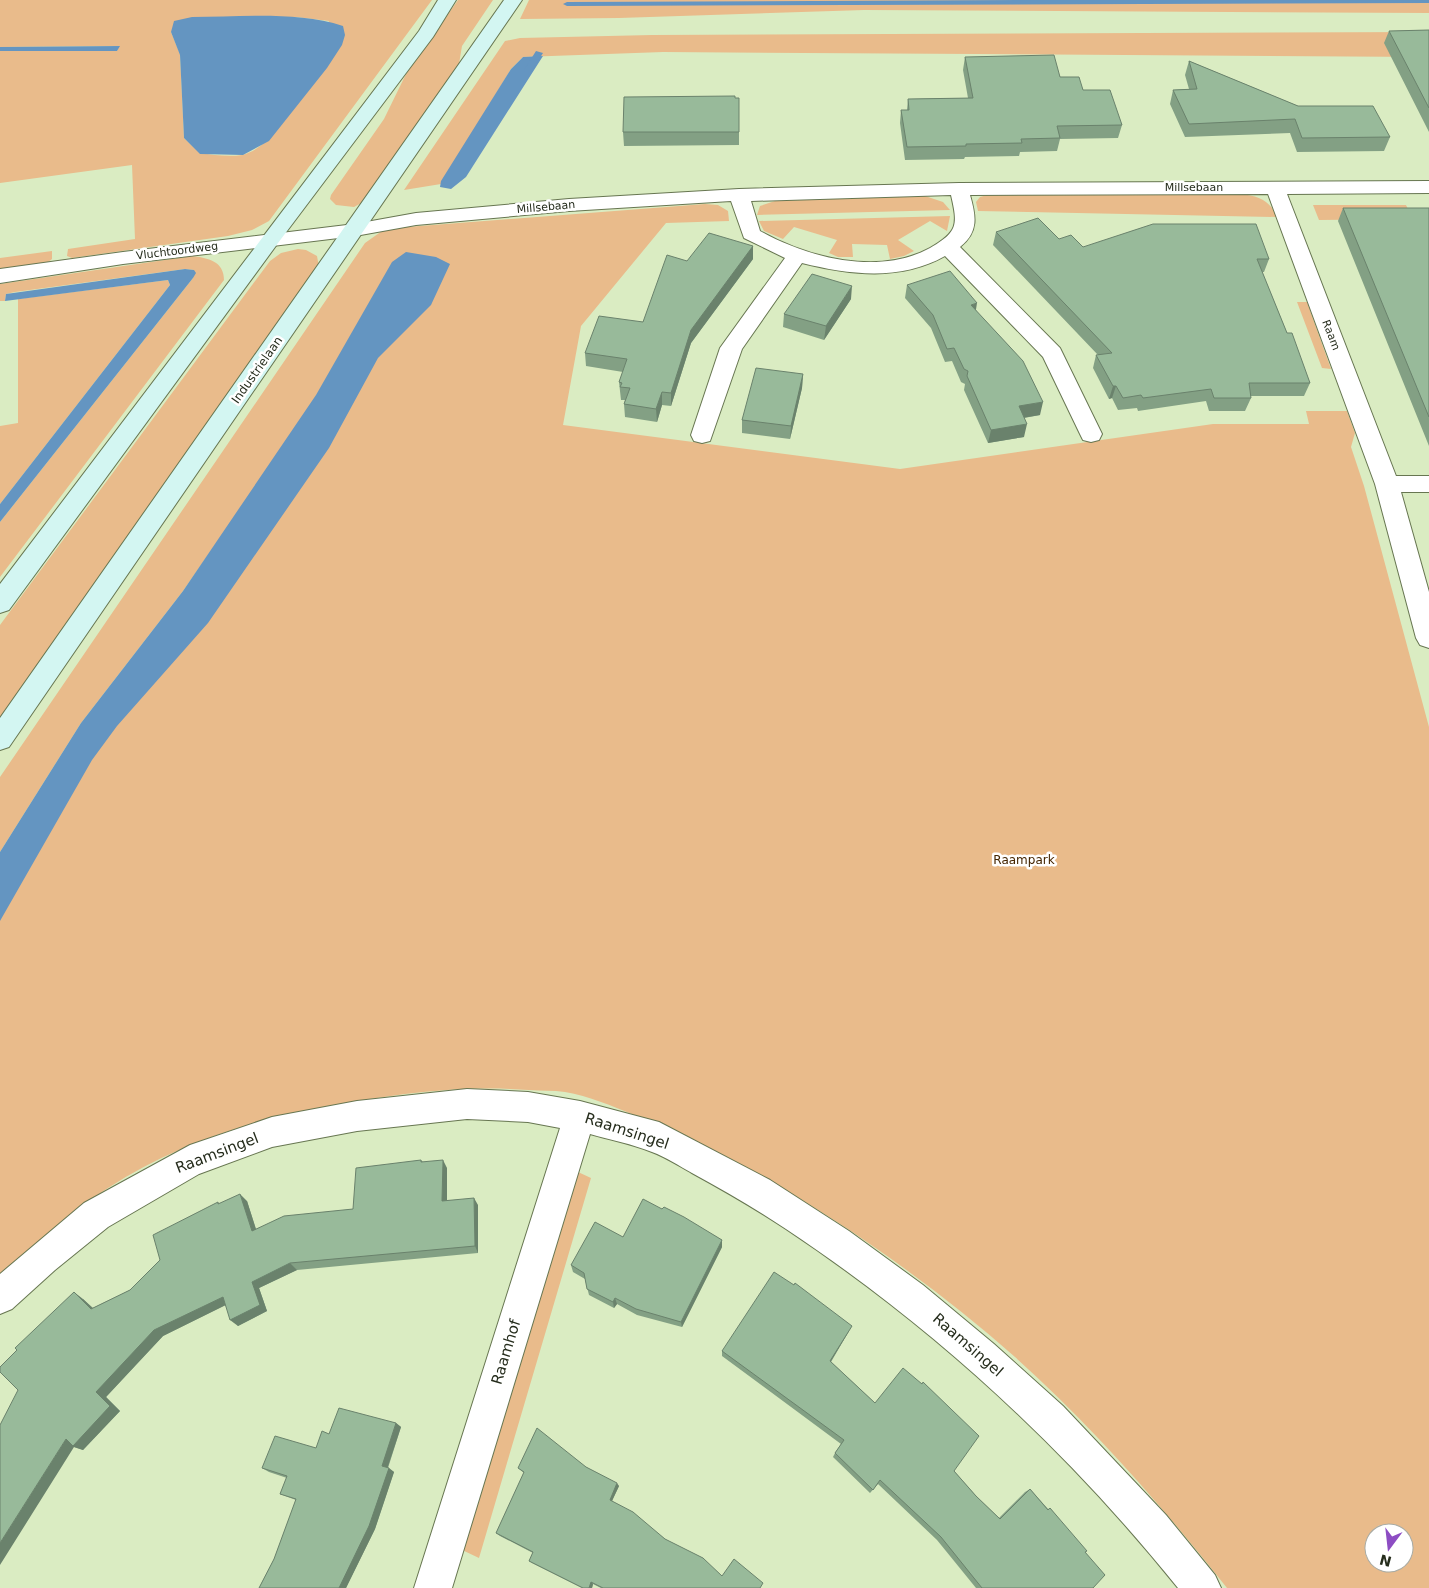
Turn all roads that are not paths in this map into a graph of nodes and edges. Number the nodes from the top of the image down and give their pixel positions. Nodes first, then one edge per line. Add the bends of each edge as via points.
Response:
1 (447, 0) edge
2 (513, 0) edge
3 (1275, 187) junction
4 (1429, 187) edge
5 (959, 188) junction
6 (739, 194) junction
7 (354, 230) junction
8 (271, 239) junction
9 (947, 246) junction
10 (797, 255) junction
11 (0, 276) edge
12 (1091, 434) dead end
13 (702, 435) dead end
14 (1387, 484) junction
15 (1429, 484) edge
16 (0, 603) edge
17 (1429, 638) edge
18 (0, 739) edge
19 (580, 1116) junction
20 (0, 1297) edge
21 (433, 1588) edge
22 (1202, 1588) edge

1 - 8 main road via 427,33
2 - 7 main road, Industrielaan
3 - 4 street, Millsebaan
3 - 5 street, Millsebaan
3 - 14 street, Raam
5 - 6 street, Millsebaan
5 - 9 street via 966,223 959,237
6 - 7 street, Millsebaan via 416,218
6 - 10 street via 750,234
7 - 8 street, Vluchtoordweg
7 - 18 main road, Industrielaan
8 - 11 street, Vluchtoordweg
8 - 16 main road
9 - 10 street via 908,265 851,266
9 - 12 street via 1052,354
10 - 13 street via 731,348
14 - 15 street
14 - 17 street, Raam
19 - 20 street, Raamsingel via 528,1107 466,1104 357,1116 272,1132 190,1161 96,1215
19 - 21 street, Raamhof
19 - 22 street, Raamsingel via 659,1138 758,1191 911,1297 1050,1419 1153,1528

